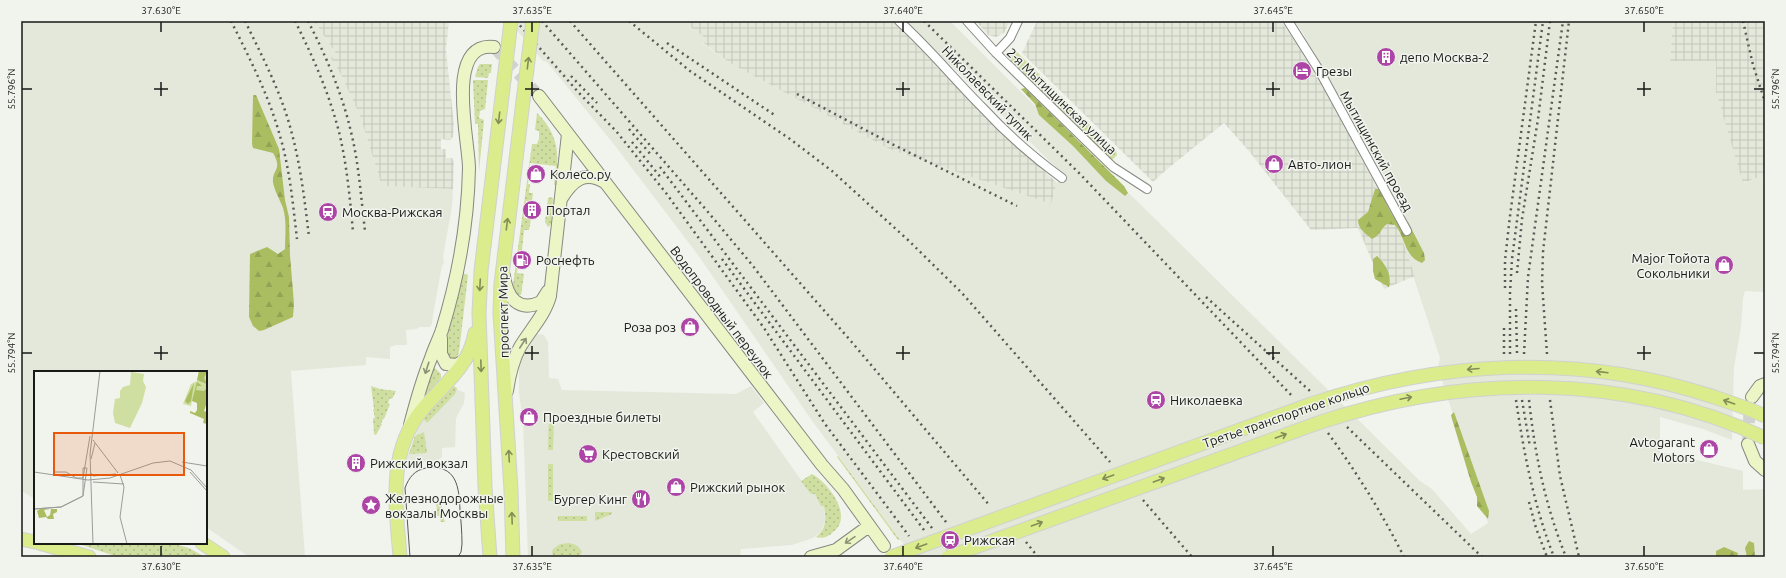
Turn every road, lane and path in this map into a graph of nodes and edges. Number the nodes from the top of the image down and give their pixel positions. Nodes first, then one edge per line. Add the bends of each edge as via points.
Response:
1 (511, 21) edge
2 (533, 21) edge
3 (899, 21) edge
4 (967, 21) edge
5 (1018, 21) edge
6 (1288, 21) edge
7 (494, 47) dead end
8 (996, 53) junction
9 (539, 96) tunnel mouth
10 (568, 134) junction
11 (1062, 178) dead end
12 (606, 183) junction
13 (1147, 189) dead end
14 (561, 200) junction
15 (1407, 231) dead end
16 (502, 263) junction
17 (552, 276) junction
18 (479, 313) junction
19 (442, 331) junction
20 (470, 353) junction
21 (1765, 384) edge
22 (1752, 397) tunnel mouth
23 (506, 407) junction
24 (1765, 416) edge
25 (408, 432) junction
26 (1765, 438) edge
27 (1748, 444) tunnel mouth
28 (1765, 470) edge
29 (869, 526) junction
30 (21, 534) edge
31 (34, 534) edge
32 (21, 539) edge
33 (34, 542) edge
34 (43, 544) edge
35 (204, 544) edge
36 (884, 546) dead end
37 (514, 553) edge
38 (90, 557) edge
39 (223, 557) edge
40 (400, 557) edge
41 (490, 557) edge
42 (811, 557) edge
43 (891, 557) edge
44 (948, 557) edge

1 -> 18 main road, проспект Мира, bridge via 481,271
16 -> 2 main road, проспект Мира, bridge
3 - 11 street, Николаевский тупик via 918,38 982,108 1040,163
4 - 8 street, 2-я Мытищинская улица
5 - 8 street via 1010,38
6 - 15 street, Мытищинский проезд via 1319,70
7 - 19 main road via 481,48 472,55 463,76 469,163 467,208
8 - 13 street, 2-я Мытищинская улица via 1112,166
9 - 10 main road, Водопроводный переулок
10 - 12 main road, Водопроводный переулок
10 - 14 main road
12 - 14 main road via 592,177 580,179
12 - 29 main road, Водопроводный переулок
14 - 17 main road
16 - 17 main road via 510,297 524,305 536,304 545,298
16 - 23 main road, проспект Мира via 500,313
23 -> 17 main road via 512,368 520,347 548,303
18 - 20 main road
18 -> 41 main road, проспект Мира
19 - 20 main road via 441,354 446,364 457,365
19 -> 25 main road via 430,359
20 - 25 main road via 461,368 421,411
21 - 22 main road via 1760,386
37 -> 23 main road, проспект Мира
24 -> 43 main road, Третье транспортное кольцо, bridge via 1671,384 1598,371 1504,367 1424,375 1364,388 1319,402
25 - 40 main road via 399,459 395,485
44 -> 26 main road, Третье транспортное кольцо, bridge via 1332,418 1427,394 1517,387 1565,388 1611,393 1666,403
27 - 28 main road via 1755,461
29 - 36 main road, Водопроводный переулок
29 -> 42 main road via 836,550
30 - 31 main road
32 - 33 main road
34 - 38 main road
35 - 39 main road

